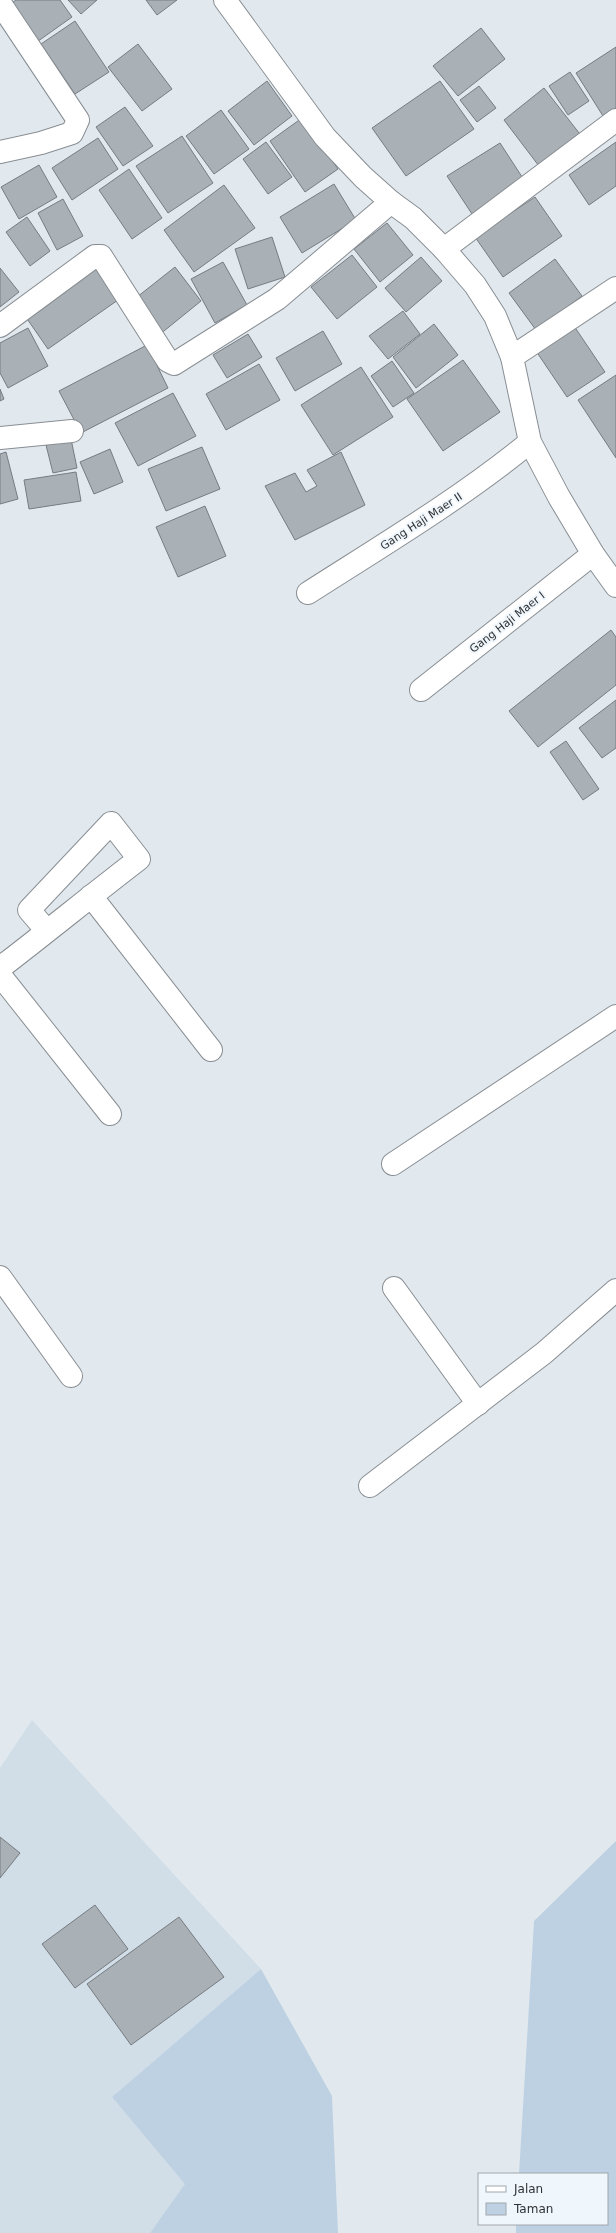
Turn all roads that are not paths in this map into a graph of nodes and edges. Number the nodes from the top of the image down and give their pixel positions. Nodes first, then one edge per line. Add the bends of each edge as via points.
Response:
1 (225, 0) edge
2 (0, 3) edge
3 (616, 120) edge
4 (0, 152) edge
5 (391, 202) junction
6 (444, 249) junction
7 (616, 288) edge
8 (0, 326) edge
9 (512, 357) junction
10 (72, 432) dead end
11 (0, 438) edge
12 (530, 442) junction
13 (593, 554) junction
14 (616, 586) edge
15 (308, 593) dead end
16 (421, 690) dead end
17 (91, 896) junction
18 (47, 931) junction
19 (0, 968) edge
20 (0, 975) edge
21 (616, 1016) edge
22 (211, 1050) dead end
23 (110, 1114) dead end
24 (392, 1164) dead end
25 (0, 1277) edge
26 (394, 1288) dead end
27 (616, 1290) edge
28 (71, 1376) dead end
29 (478, 1404) junction
30 (370, 1486) dead end

1 - 5 street via 325,136 363,178
2 - 4 street via 78,120 72,133
3 - 6 street
5 - 6 street
5 - 8 street via 277,299 174,364 168,361 101,256 95,256
6 - 9 street via 475,285 495,316
7 - 9 street
9 - 12 street
10 - 11 street
12 - 13 street
12 - 15 street, Gang Haji Maer II via 487,477 440,509
13 - 14 street
13 - 16 street, Gang Haji Maer I
17 - 18 street
17 - 18 street via 139,859 111,823 29,910
17 - 22 street
18 - 19 street
20 - 23 street
21 - 24 street
25 - 28 street
26 - 29 street
27 - 29 street via 544,1353
29 - 30 street

